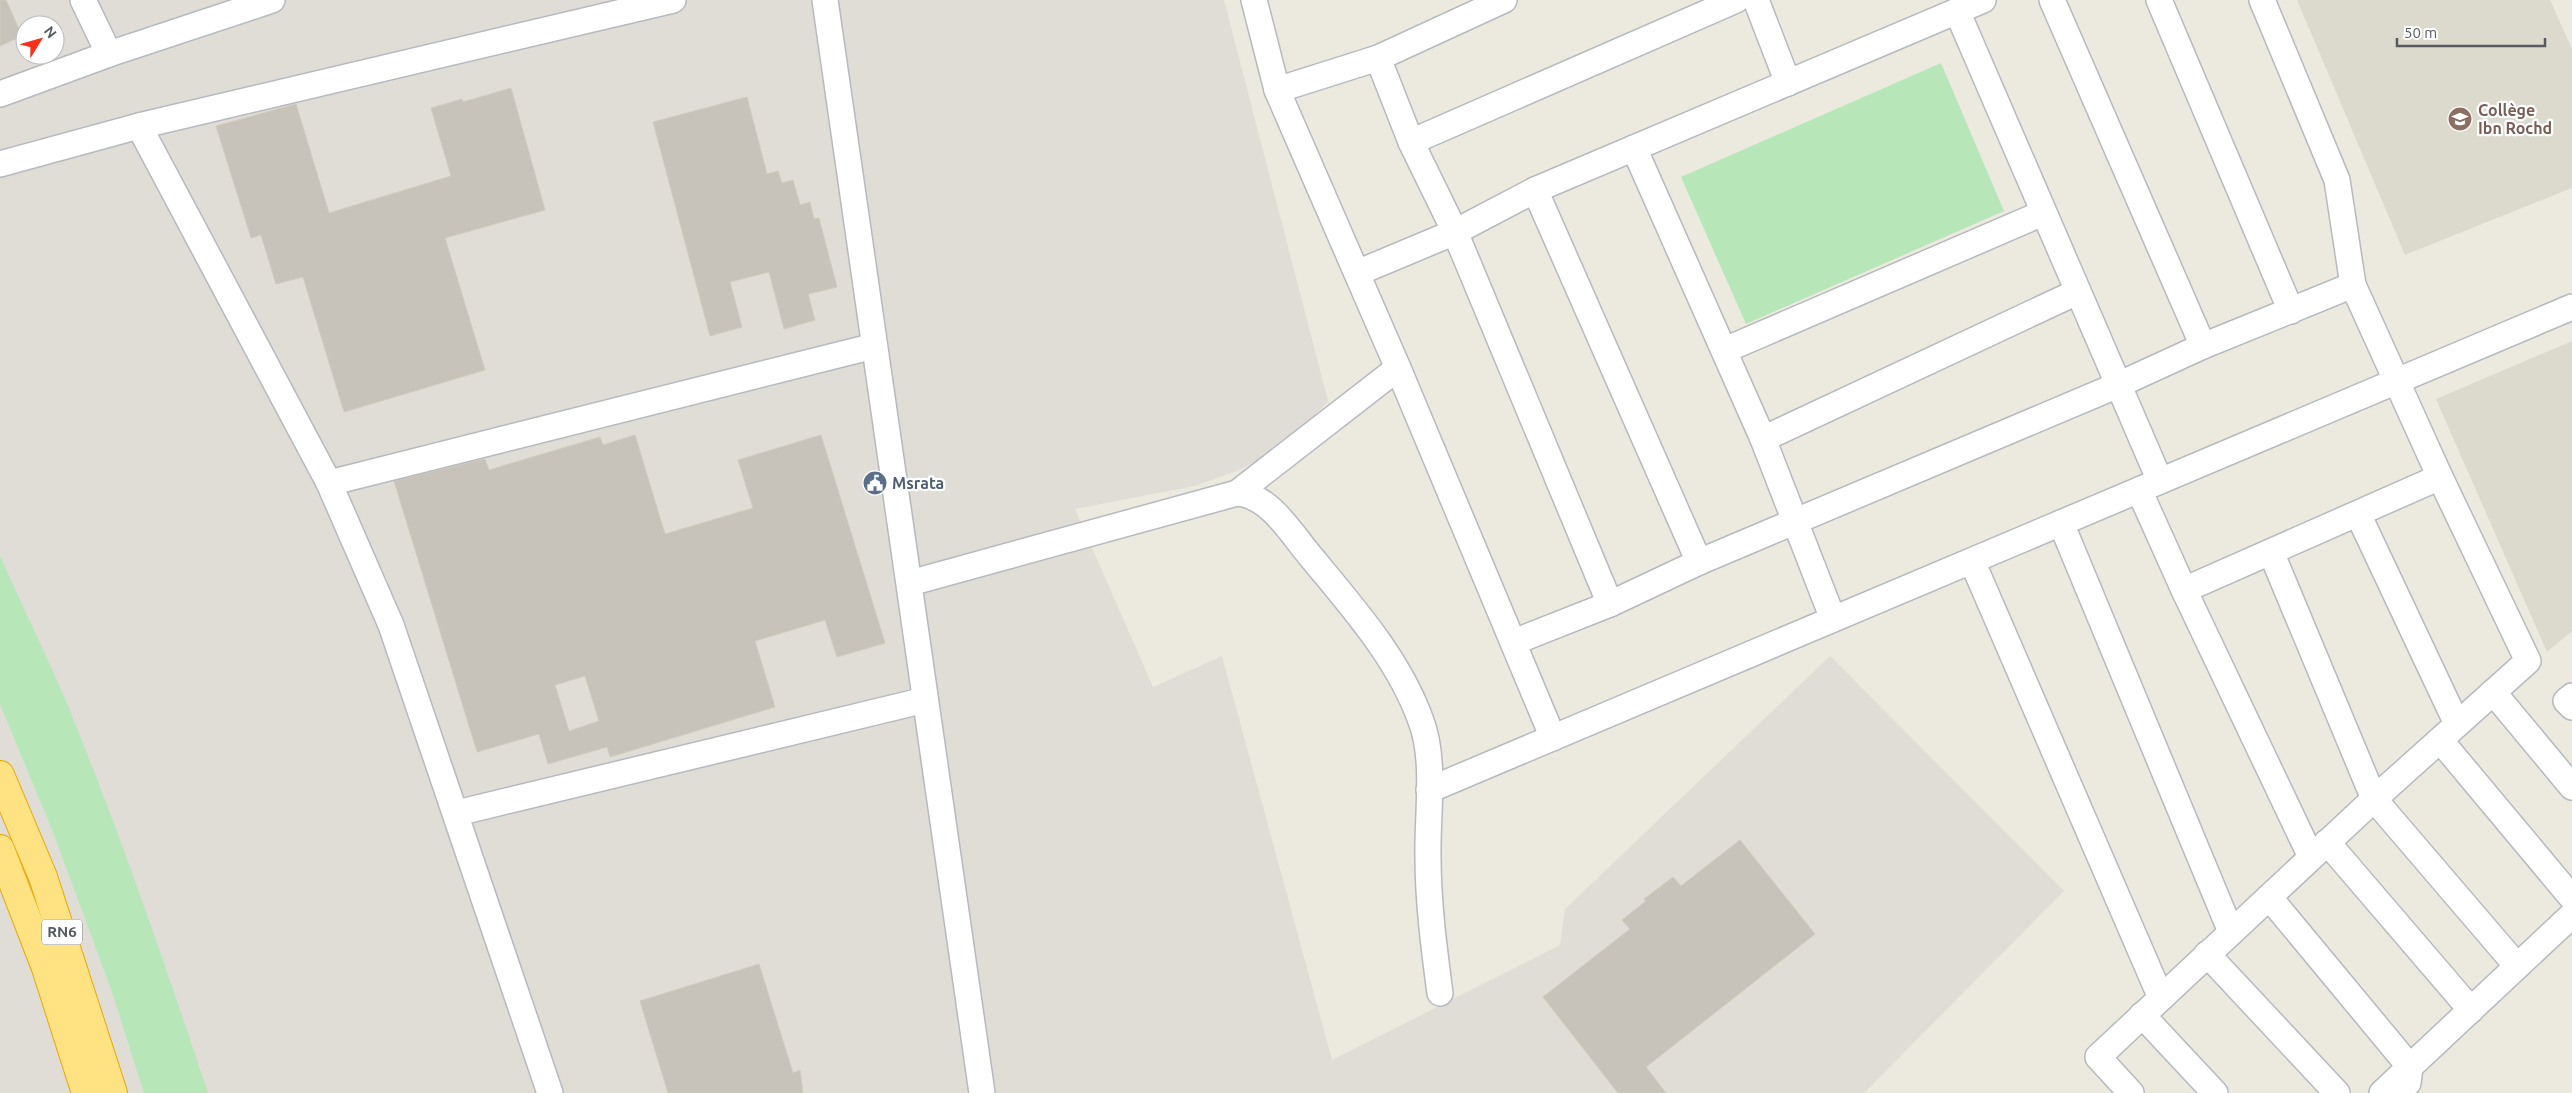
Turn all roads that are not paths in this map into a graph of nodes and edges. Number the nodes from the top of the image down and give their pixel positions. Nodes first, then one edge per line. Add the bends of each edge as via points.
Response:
1 (83, 0) edge
2 (673, 0) edge
3 (825, 0) edge
4 (1504, 0) edge
5 (1736, 0) edge
6 (1756, 0) edge
7 (1983, 0) edge
8 (2052, 0) edge
9 (2159, 0) edge
10 (2262, 0) edge
11 (264, 1) edge
12 (1257, 1) edge
13 (1957, 11) junction
14 (109, 54) junction
15 (1378, 58) junction
16 (1788, 83) junction
17 (1277, 90) junction
18 (0, 94) edge
19 (139, 126) junction
20 (1411, 142) junction
21 (1634, 148) junction
22 (0, 164) edge
23 (1535, 190) junction
24 (2042, 214) junction
25 (1455, 232) junction
26 (1357, 273) junction
27 (2353, 285) junction
28 (2077, 292) junction
29 (2572, 307) edge
30 (2291, 311) junction
31 (874, 346) junction
32 (2203, 346) junction
33 (1725, 350) junction
34 (1398, 368) junction
35 (2396, 381) junction
36 (2118, 386) junction
37 (1763, 439) junction
38 (2440, 477) junction
39 (329, 483) junction
40 (2149, 486) junction
41 (1236, 494) junction
42 (2358, 514) junction
43 (1795, 521) junction
44 (2060, 523) junction
45 (2272, 552) junction
46 (1972, 561) junction
47 (1699, 562) junction
48 (910, 583) junction
49 (2184, 590) junction
50 (1610, 604) junction
51 (1833, 619) junction
52 (1514, 642) junction
53 (2493, 692) junction
54 (2572, 696) edge
55 (925, 700) junction
56 (2572, 708) edge
57 (2448, 732) junction
58 (1553, 738) junction
59 (0, 775) edge
60 (2572, 787) edge
61 (1429, 790) junction
62 (2374, 798) junction
63 (457, 813) junction
64 (0, 849) edge
65 (2320, 850) junction
66 (2269, 897) junction
67 (2572, 898) edge
68 (2572, 915) edge
69 (2231, 932) junction
70 (2208, 954) junction
71 (2517, 966) junction
72 (1440, 993) dead end
73 (2161, 998) junction
74 (2471, 1010) junction
75 (2142, 1015) junction
76 (2410, 1067) junction
77 (86, 1093) edge
78 (113, 1093) edge
79 (550, 1093) edge
80 (982, 1093) edge
81 (2131, 1093) edge
82 (2215, 1093) edge
83 (2337, 1093) edge
84 (2382, 1093) edge
85 (2406, 1093) edge

1 - 14 street
2 - 19 street
3 - 31 street
4 - 15 street
5 - 20 street
6 - 16 street
7 - 13 street
8 - 32 street
9 - 30 street
10 - 27 street via 2337,180
11 - 14 street
12 - 17 street
13 - 16 street
13 - 24 street
14 - 18 street
15 - 17 street
15 - 20 street
16 - 21 street
17 - 26 street
19 - 22 street
19 - 39 street
20 - 25 street
21 - 23 street
21 - 33 street
23 - 25 street
23 - 47 street
24 - 28 street
24 - 33 street
25 - 26 street
25 - 50 street
26 - 34 street
27 - 30 street
27 - 35 street
28 - 36 street
28 - 37 street
29 - 35 street
30 - 32 street
31 - 39 street
31 - 48 street
32 - 36 street
33 - 37 street
34 - 41 street
34 - 52 street
35 - 38 street
35 - 40 street
36 - 40 street
36 - 43 street
37 - 43 street
38 - 42 street
38 - 53 street via 2528,661
39 - 63 street via 391,625
40 - 44 street
40 - 49 street
41 - 48 street
41 - 61 street via 1249,494 1260,501 1288,529 1363,619 1406,684 1426,738
42 - 45 street
42 - 57 street
43 - 47 street
43 - 51 street
44 - 46 street
44 - 69 street
45 - 49 street
45 - 62 street
46 - 51 street
46 - 73 street
47 - 50 street
48 - 55 street
49 - 65 street
50 - 52 street
51 - 58 street
52 - 58 street
53 - 57 street
53 - 60 street
54 - 56 street via 2566,701
55 - 63 street
55 - 80 street
57 - 62 street
57 - 67 street
58 - 61 street
59 - 78 highway, RN6 via 43,877
61 - 72 street via 1429,877
62 - 65 street
62 - 71 street
63 - 79 street
64 - 77 highway, RN6 via 46,968
65 - 66 street
65 - 74 street
66 - 69 street
66 - 76 street
68 - 71 street
69 - 70 street
70 - 73 street
70 - 83 street
71 - 74 street
73 - 75 street
74 - 76 street
75 - 81 street via 2098,1057
75 - 82 street
76 - 84 street
76 - 85 street

